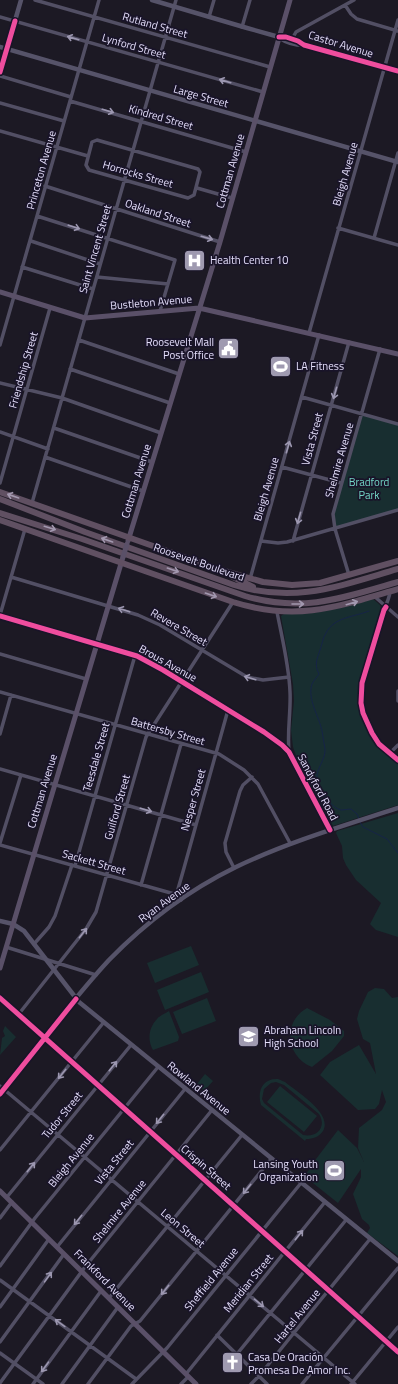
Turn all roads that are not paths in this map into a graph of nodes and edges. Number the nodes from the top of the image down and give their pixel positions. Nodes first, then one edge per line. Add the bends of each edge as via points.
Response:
1 (21, 0) edge
2 (35, 0) edge
3 (99, 0) edge
4 (152, 0) edge
5 (176, 0) edge
6 (214, 0) edge
7 (250, 0) edge
8 (290, 0) edge
9 (354, 0) edge
10 (345, 5) junction
11 (174, 6) junction
12 (0, 17) edge
13 (94, 17) junction
14 (209, 17) junction
15 (398, 20) edge
16 (15, 21) junction
17 (242, 27) junction
18 (396, 31) edge
19 (166, 37) junction
20 (279, 37) junction
21 (292, 39) junction
22 (87, 42) junction
23 (304, 45) junction
24 (0, 47) edge
25 (6, 49) junction
26 (158, 62) junction
27 (270, 67) junction
28 (384, 68) junction
29 (79, 70) junction
30 (0, 72) edge
31 (398, 72) edge
32 (0, 76) edge
33 (150, 90) junction
34 (263, 92) junction
35 (71, 99) junction
36 (0, 103) edge
37 (255, 120) junction
38 (141, 121) junction
39 (64, 122) junction
40 (0, 131) edge
41 (57, 148) junction
42 (133, 150) junction
43 (361, 151) junction
44 (246, 152) junction
45 (398, 153) edge
46 (88, 156) junction
47 (397, 161) edge
48 (125, 180) junction
49 (45, 186) junction
50 (197, 188) junction
51 (232, 198) junction
52 (116, 209) junction
53 (37, 216) junction
54 (338, 228) junction
55 (108, 238) junction
56 (374, 238) junction
57 (30, 241) junction
58 (220, 242) junction
59 (398, 245) edge
60 (100, 264) junction
61 (22, 267) junction
62 (97, 277) junction
63 (168, 284) junction
64 (93, 289) junction
65 (0, 292) edge
66 (14, 296) junction
67 (50, 308) junction
68 (199, 308) junction
69 (160, 311) junction
70 (85, 318) junction
71 (309, 333) junction
72 (319, 335) junction
73 (79, 340) junction
74 (350, 342) junction
75 (0, 345) edge
76 (380, 349) junction
77 (398, 354) edge
78 (70, 369) junction
79 (179, 374) junction
80 (0, 383) edge
81 (26, 389) junction
82 (302, 397) junction
83 (62, 398) junction
84 (170, 403) junction
85 (331, 405) junction
86 (362, 414) junction
87 (398, 424) edge
88 (54, 428) junction
89 (0, 432) edge
90 (161, 433) junction
91 (13, 437) junction
92 (48, 449) junction
93 (45, 457) junction
94 (152, 462) junction
95 (282, 467) junction
96 (312, 476) junction
97 (0, 483) edge
98 (341, 484) junction
99 (143, 491) junction
100 (0, 492) edge
101 (0, 499) edge
102 (32, 503) junction
103 (398, 510) edge
104 (0, 513) edge
105 (12, 517) junction
106 (0, 520) edge
107 (25, 529) junction
108 (335, 529) junction
109 (44, 535) junction
110 (293, 540) junction
111 (128, 541) junction
112 (260, 541) junction
113 (122, 560) junction
114 (398, 562) edge
115 (398, 569) edge
116 (221, 570) junction
117 (349, 575) junction
118 (372, 576) junction
119 (11, 577) junction
120 (250, 579) junction
121 (398, 582) edge
122 (398, 589) edge
123 (264, 592) junction
124 (390, 592) junction
125 (374, 596) junction
126 (233, 602) junction
127 (109, 605) junction
128 (386, 607) junction
129 (277, 612) junction
130 (0, 615) edge
131 (398, 617) edge
132 (98, 644) junction
133 (202, 650) junction
134 (0, 654) edge
135 (137, 656) junction
136 (289, 678) junction
137 (86, 679) junction
138 (182, 682) junction
139 (398, 691) edge
140 (0, 692) edge
141 (11, 695) junction
142 (398, 702) edge
143 (228, 710) junction
144 (75, 714) junction
145 (115, 725) junction
146 (0, 734) edge
147 (148, 734) junction
148 (182, 744) junction
149 (398, 745) edge
150 (289, 752) junction
151 (390, 753) junction
152 (216, 754) junction
153 (398, 760) edge
154 (0, 769) edge
155 (21, 775) junction
156 (252, 777) junction
157 (54, 784) junction
158 (94, 796) junction
159 (127, 805) junction
160 (398, 808) edge
161 (161, 815) junction
162 (196, 825) junction
163 (330, 830) junction
164 (290, 843) junction
165 (0, 844) edge
166 (34, 854) junction
167 (73, 865) junction
168 (234, 868) junction
169 (107, 875) junction
170 (141, 885) junction
171 (178, 895) junction
172 (181, 900) junction
173 (0, 921) edge
174 (13, 924) junction
175 (34, 944) junction
176 (6, 947) junction
177 (46, 960) junction
178 (58, 964) junction
179 (0, 968) edge
180 (54, 970) junction
181 (96, 975) junction
182 (0, 998) edge
183 (76, 998) junction
184 (18, 1015) junction
185 (104, 1022) junction
186 (45, 1038) junction
187 (131, 1045) junction
188 (72, 1062) junction
189 (158, 1067) junction
190 (98, 1085) junction
191 (2, 1087) edge
192 (185, 1089) junction
193 (0, 1094) edge
194 (124, 1108) junction
195 (212, 1110) junction
196 (32, 1112) junction
197 (150, 1131) junction
198 (58, 1134) junction
199 (242, 1134) junction
200 (0, 1150) edge
201 (176, 1154) junction
202 (85, 1157) junction
203 (271, 1159) junction
204 (111, 1179) junction
205 (205, 1180) junction
206 (301, 1183) junction
207 (0, 1191) edge
208 (7, 1197) junction
209 (12, 1202) junction
210 (138, 1202) junction
211 (325, 1202) junction
212 (234, 1205) junction
213 (0, 1218) edge
214 (346, 1220) junction
215 (32, 1222) junction
216 (167, 1226) junction
217 (262, 1230) junction
218 (370, 1239) junction
219 (49, 1240) junction
220 (56, 1246) junction
221 (196, 1251) junction
222 (286, 1251) junction
223 (64, 1254) junction
224 (398, 1261) edge
225 (0, 1266) edge
226 (398, 1268) edge
227 (306, 1269) junction
228 (82, 1271) junction
229 (226, 1275) junction
230 (0, 1280) edge
231 (13, 1289) junction
232 (101, 1290) junction
233 (329, 1290) junction
234 (250, 1295) junction
235 (109, 1298) junction
236 (30, 1302) junction
237 (0, 1307) edge
238 (118, 1307) junction
239 (271, 1313) junction
240 (49, 1316) junction
241 (358, 1316) junction
242 (135, 1324) junction
243 (398, 1327) edge
244 (71, 1332) junction
245 (294, 1333) junction
246 (217, 1335) junction
247 (387, 1341) junction
248 (0, 1342) edge
249 (90, 1346) junction
250 (163, 1352) junction
251 (398, 1352) edge
252 (0, 1353) edge
253 (237, 1354) junction
254 (107, 1358) junction
255 (324, 1358) junction
256 (14, 1363) junction
257 (187, 1375) junction
258 (259, 1376) junction
259 (36, 1379) junction
260 (136, 1379) junction
261 (0, 1383) edge
262 (353, 1383) edge
263 (33, 1384) edge
264 (43, 1384) edge
265 (62, 1384) edge
266 (88, 1384) edge
267 (132, 1384) edge
268 (181, 1384) edge
269 (196, 1384) edge
270 (251, 1384) edge
271 (267, 1384) edge
272 (302, 1384) edge

1 - 16 street
2 - 13 street, Rutland Street
3 - 13 street, Princeton Avenue
4 - 11 street, Castor Avenue
5 - 11 street, Saint Vincent Street
6 - 14 street
7 - 17 street
8 - 20 main road, Cottman Avenue
9 - 10 street
10 - 18 street via 350,14 357,19
10 - 21 street via 296,32
11 - 14 street, Castor Avenue
11 - 19 street, Saint Vincent Street
12 - 16 street, Lynford Street
13 - 19 street, Rutland Street
13 - 22 street, Princeton Avenue
14 - 17 street, Castor Avenue
15 - 18 street, Bleigh Avenue
22 -> 16 street, Lynford Street
16 - 25 street
17 - 20 street, Castor Avenue
18 - 28 street, Bleigh Avenue
19 - 26 street, Saint Vincent Street
19 - 27 street, Rutland Street
20 - 21 street, Castor Avenue
20 - 23 street, Castor Avenue via 297,45
20 - 27 main road, Cottman Avenue
21 - 23 street, Castor Avenue
22 - 26 street, Lynford Street
22 - 29 street, Princeton Avenue
23 - 28 street, Castor Avenue
24 - 25 street, Large Street
25 - 29 street, Large Street
25 - 30 street
26 - 33 street, Saint Vincent Street
34 -> 26 street, Lynford Street
27 - 34 main road, Cottman Avenue
28 - 31 street, Castor Avenue
28 - 43 street, Bleigh Avenue
29 - 33 street, Large Street
29 - 35 street, Princeton Avenue
32 - 35 street, Kindred Street
33 - 37 street, Large Street
33 - 38 street, Saint Vincent Street
34 - 37 main road, Cottman Avenue
35 -> 38 street, Kindred Street
35 - 39 street, Princeton Avenue
36 - 39 street
37 - 43 street, Large Street
37 - 44 main road, Cottman Avenue
38 - 42 street, Saint Vincent Street
38 - 44 street, Kindred Street
39 - 41 street, Princeton Avenue
40 - 41 street
41 - 46 street
41 - 49 street, Princeton Avenue
42 - 46 street via 95,140
42 - 48 street, Saint Vincent Street
42 - 50 street via 198,170 200,172
43 - 47 street, Large Street
43 - 54 street, Bleigh Avenue
44 - 51 main road, Cottman Avenue
45 - 47 street
46 - 48 street, Horrocks Street via 86,165 89,170
47 - 56 street
48 - 50 street, Horrocks Street via 188,198 194,195
48 - 52 street, Saint Vincent Street
49 - 52 street, Oakland Street
49 - 53 street, Princeton Avenue
50 - 51 street
51 - 58 main road, Cottman Avenue
52 - 55 street, Saint Vincent Street
52 -> 58 street, Oakland Street
53 -> 55 street
53 - 57 street, Princeton Avenue
54 - 56 street
54 - 71 street, Bleigh Avenue
55 - 60 street, Saint Vincent Street
55 - 63 street via 175,260
56 - 59 street
57 - 60 street
57 - 61 street, Princeton Avenue
58 - 68 main road, Cottman Avenue
60 - 62 street, Saint Vincent Street
61 - 64 street
61 - 66 street, Princeton Avenue
62 - 63 street
62 - 64 street, Saint Vincent Street
63 - 69 street
64 - 70 street, Saint Vincent Street
65 - 66 main road, Bustleton Avenue
66 - 67 main road, Bustleton Avenue
66 - 75 street, Princeton Avenue
67 - 70 main road, Bustleton Avenue
67 - 81 street, Friendship Street
68 - 69 main road, Bustleton Avenue
68 - 71 main road, Bustleton Avenue
68 - 79 main road, Cottman Avenue
69 - 70 main road, Bustleton Avenue
70 - 73 street, Saint Vincent Street
71 - 72 main road, Bustleton Avenue
72 - 74 main road, Bustleton Avenue
72 - 82 street, Bleigh Avenue
73 - 78 street, Saint Vincent Street
73 - 79 street
74 - 76 main road, Bustleton Avenue
74 -> 85 street, Vista Street
76 - 77 main road, Bustleton Avenue
76 - 86 street, Shelmire Avenue
78 - 83 street, Saint Vincent Street
78 - 84 street
79 - 84 main road, Cottman Avenue
80 - 81 street
81 - 83 street
81 - 91 street, Friendship Street
82 - 85 street
95 -> 82 street, Bleigh Avenue
83 - 88 street, Saint Vincent Street
83 - 90 street
84 - 90 main road, Cottman Avenue
85 - 86 street
85 - 96 street, Vista Street
86 - 87 street
86 - 98 street, Shelmire Avenue
88 - 92 street, Saint Vincent Street
88 - 94 street
89 - 91 street
90 - 94 main road, Cottman Avenue
91 - 92 street
91 - 97 street, Friendship Street
92 - 93 street, Saint Vincent Street
93 - 99 street
93 - 102 street, Saint Vincent Street
94 - 99 main road, Cottman Avenue
95 - 96 street
95 - 112 street, Bleigh Avenue
96 - 98 street
96 -> 110 street, Vista Street
98 - 108 street, Shelmire Avenue via 333,514
99 - 111 main road, Cottman Avenue
102 -> 100 highway, Roosevelt Boulevard
123 -> 101 highway, Roosevelt Boulevard via 234,585
102 - 111 highway, Roosevelt Boulevard
103 - 108 street
104 - 105 highway, Roosevelt Boulevard
105 - 109 highway
105 -> 121 highway, Roosevelt Boulevard via 90,541 245,596 268,601 300,604 323,602
106 - 107 highway
107 - 109 highway
107 - 119 street
108 - 110 street
108 - 117 street, Shelmire Avenue
109 - 113 highway
110 - 112 street via 278,543
111 - 113 main road, Cottman Avenue, bridge
111 - 116 highway, Roosevelt Boulevard
112 - 120 street, Bleigh Avenue
113 -> 126 highway
113 - 127 main road, Cottman Avenue
114 - 117 highway, Roosevelt Boulevard
114 - 118 highway
115 - 118 highway, Roosevelt Boulevard
116 - 120 highway, Roosevelt Boulevard
116 - 123 highway
117 - 120 highway, Roosevelt Boulevard via 326,582 299,585
118 - 123 highway, Roosevelt Boulevard via 310,592
119 - 127 street, Revere Street
119 - 130 street
122 - 124 highway
124 - 125 highway
124 - 128 street
125 - 128 street
129 -> 125 highway via 324,610
126 - 129 highway via 250,608
126 - 133 street, Guilford Street
127 - 132 main road, Cottman Avenue
133 -> 127 street, Revere Street via 160,625
128 - 131 street
128 - 151 street via 362,683 361,703 372,733 379,744
129 - 136 street
130 - 132 street, Brous Avenue
132 - 135 street, Brous Avenue
132 - 137 main road, Cottman Avenue
136 -> 133 street, Revere Street via 262,680 247,677
133 - 138 street, Guilford Street
134 - 137 street
135 - 138 street, Brous Avenue
135 - 145 street, Teesdale Street
136 - 150 street
137 - 144 main road, Cottman Avenue
138 - 143 street, Brous Avenue
138 - 147 street, Guilford Street
139 - 142 street
140 - 141 street, Battersby Street
141 - 144 street, Battersby Street
141 - 146 street
143 - 150 street, Brous Avenue
143 - 152 street, Nesper Street
144 - 145 street, Battersby Street
144 - 157 main road, Cottman Avenue
145 - 147 street, Battersby Street
145 - 158 street, Teesdale Street
147 - 148 street, Battersby Street
147 - 159 street, Guilford Street
148 - 152 street, Battersby Street
148 - 161 street
149 - 151 street
150 - 163 street, Sandyford Road
151 - 153 street
152 - 156 street, Battersby Street via 235,763
152 - 162 street, Nesper Street
154 - 155 street
155 - 157 street
155 - 165 street
156 - 164 street, Battersby Street via 264,793
156 - 168 street via 240,791 226,843 226,852
157 - 158 street
157 - 166 main road, Cottman Avenue
158 - 159 street
158 - 167 street, Teesdale Street
159 -> 161 street
159 - 169 street, Guilford Street
160 - 163 street, Ryan Avenue
161 - 162 street
161 - 170 street
162 - 171 street, Nesper Street
163 - 164 street, Ryan Avenue
164 - 168 street, Ryan Avenue
165 - 166 street, Sackett Street
166 - 167 street, Sackett Street
166 - 174 main road, Cottman Avenue
167 - 169 street, Sackett Street
167 - 175 street, Teesdale Street via 58,910 49,927
168 - 172 street, Ryan Avenue
169 - 170 street, Sackett Street
178 -> 169 street, Guilford Street via 90,923
170 - 171 street, Sackett Street
171 - 172 street
172 - 181 street, Ryan Avenue via 131,940
173 - 174 street, Rowland Avenue
174 - 175 street, Rowland Avenue via 24,931
174 - 176 main road, Cottman Avenue
175 - 177 street, Rowland Avenue
176 - 177 street
176 - 179 main road, Cottman Avenue
177 - 178 street
177 - 180 street, Rowland Avenue
178 - 180 street, Guilford Street
178 - 181 street
180 - 183 street, Rowland Avenue
180 - 184 street, Guilford Street
181 - 183 street, Ryan Avenue
182 - 184 street, Crispin Street
183 - 185 street, Rowland Avenue
183 - 186 street, Ryan Avenue
184 - 186 street, Crispin Street
185 - 187 street, Rowland Avenue
185 - 188 street
186 - 188 street, Crispin Street
186 - 191 street, Ryan Avenue
187 - 189 street, Rowland Avenue
190 -> 187 street, Tudor Street
188 - 190 street, Crispin Street
188 -> 196 street
189 - 192 street, Rowland Avenue
189 - 194 street, Bleigh Avenue
190 - 194 street, Crispin Street
190 - 198 street, Tudor Street
191 - 193 street, Ryan Avenue
191 - 196 street, Leon Street
192 - 195 street, Rowland Avenue
192 -> 197 street, Vista Street
194 - 197 street, Crispin Street
194 - 202 street, Bleigh Avenue
195 - 199 street, Rowland Avenue
195 - 201 street, Shelmire Avenue
196 - 198 street, Leon Street
196 - 200 street
197 - 201 street, Crispin Street
197 - 204 street, Vista Street
198 - 202 street, Leon Street
208 -> 198 street, Tudor Street
199 - 203 street, Rowland Avenue
199 - 205 street
201 - 205 street, Crispin Street
201 - 210 street, Shelmire Avenue
202 - 204 street, Leon Street
202 - 215 street, Bleigh Avenue
203 - 206 street, Rowland Avenue
203 -> 212 street
204 - 210 street, Leon Street
204 -> 220 street, Vista Street
205 - 212 street, Crispin Street
205 - 216 street
206 - 211 street, Rowland Avenue
206 - 217 street, Sheffield Avenue
207 - 208 main road, Frankford Avenue
208 - 209 main road, Frankford Avenue
209 - 213 street
209 - 215 main road, Frankford Avenue
210 - 216 street, Leon Street
210 - 228 street, Shelmire Avenue
211 - 214 street, Rowland Avenue
222 -> 211 street, Meridian Street
212 - 217 street, Crispin Street
212 - 221 street
214 - 218 street, Rowland Avenue
214 - 227 street
215 - 219 main road, Frankford Avenue
215 - 225 street, Bleigh Avenue
216 - 221 street, Leon Street
216 - 235 street
217 - 222 street, Crispin Street
217 - 229 street, Sheffield Avenue
218 - 224 street, Rowland Avenue
218 - 233 street, Hartel Avenue
219 - 220 main road, Frankford Avenue
219 - 231 street
220 - 223 main road, Frankford Avenue
221 - 229 street, Leon Street
221 -> 242 street
222 - 227 street, Crispin Street
222 - 234 street, Meridian Street
223 - 228 main road, Frankford Avenue
236 -> 223 street
226 - 241 street
227 - 233 street, Crispin Street
227 - 239 street
228 - 232 main road, Frankford Avenue
228 - 240 street, Shelmire Avenue
229 - 234 street, Leon Street
229 - 250 street, Sheffield Avenue
230 - 231 street
231 - 236 street
231 - 237 street
232 - 235 main road, Frankford Avenue
232 - 244 street
233 - 241 street, Crispin Street
233 - 245 street, Hartel Avenue
234 -> 239 street, Leon Street
234 - 246 street, Meridian Street
235 - 238 main road, Frankford Avenue
236 - 240 street
236 - 248 street
238 - 242 main road, Frankford Avenue
238 - 249 street
239 - 245 street, Leon Street
239 - 253 street
244 -> 240 street
240 - 256 street, Shelmire Avenue
241 - 247 street, Crispin Street
241 - 255 street
242 - 250 main road, Frankford Avenue
242 - 254 street via 130,1326
243 - 247 street
244 - 249 street
244 -> 259 street
245 - 255 street, Leon Street
245 - 258 street, Hartel Avenue
246 - 253 street
246 - 257 street, Meridian Street
247 - 251 street, Crispin Street
247 - 262 street
249 - 254 street
249 - 265 street
250 - 257 main road, Frankford Avenue
250 - 260 street, Sheffield Avenue
252 - 256 street
253 - 258 street
254 - 260 street
254 - 266 street
255 - 262 street, Leon Street
255 - 272 street
256 - 259 street
256 - 261 street, Shelmire Avenue
257 - 268 street, Meridian Street
257 - 269 main road, Frankford Avenue
258 - 270 street, Hartel Avenue
258 - 271 street
259 - 263 street
259 - 264 street
260 - 267 street, Sheffield Avenue

